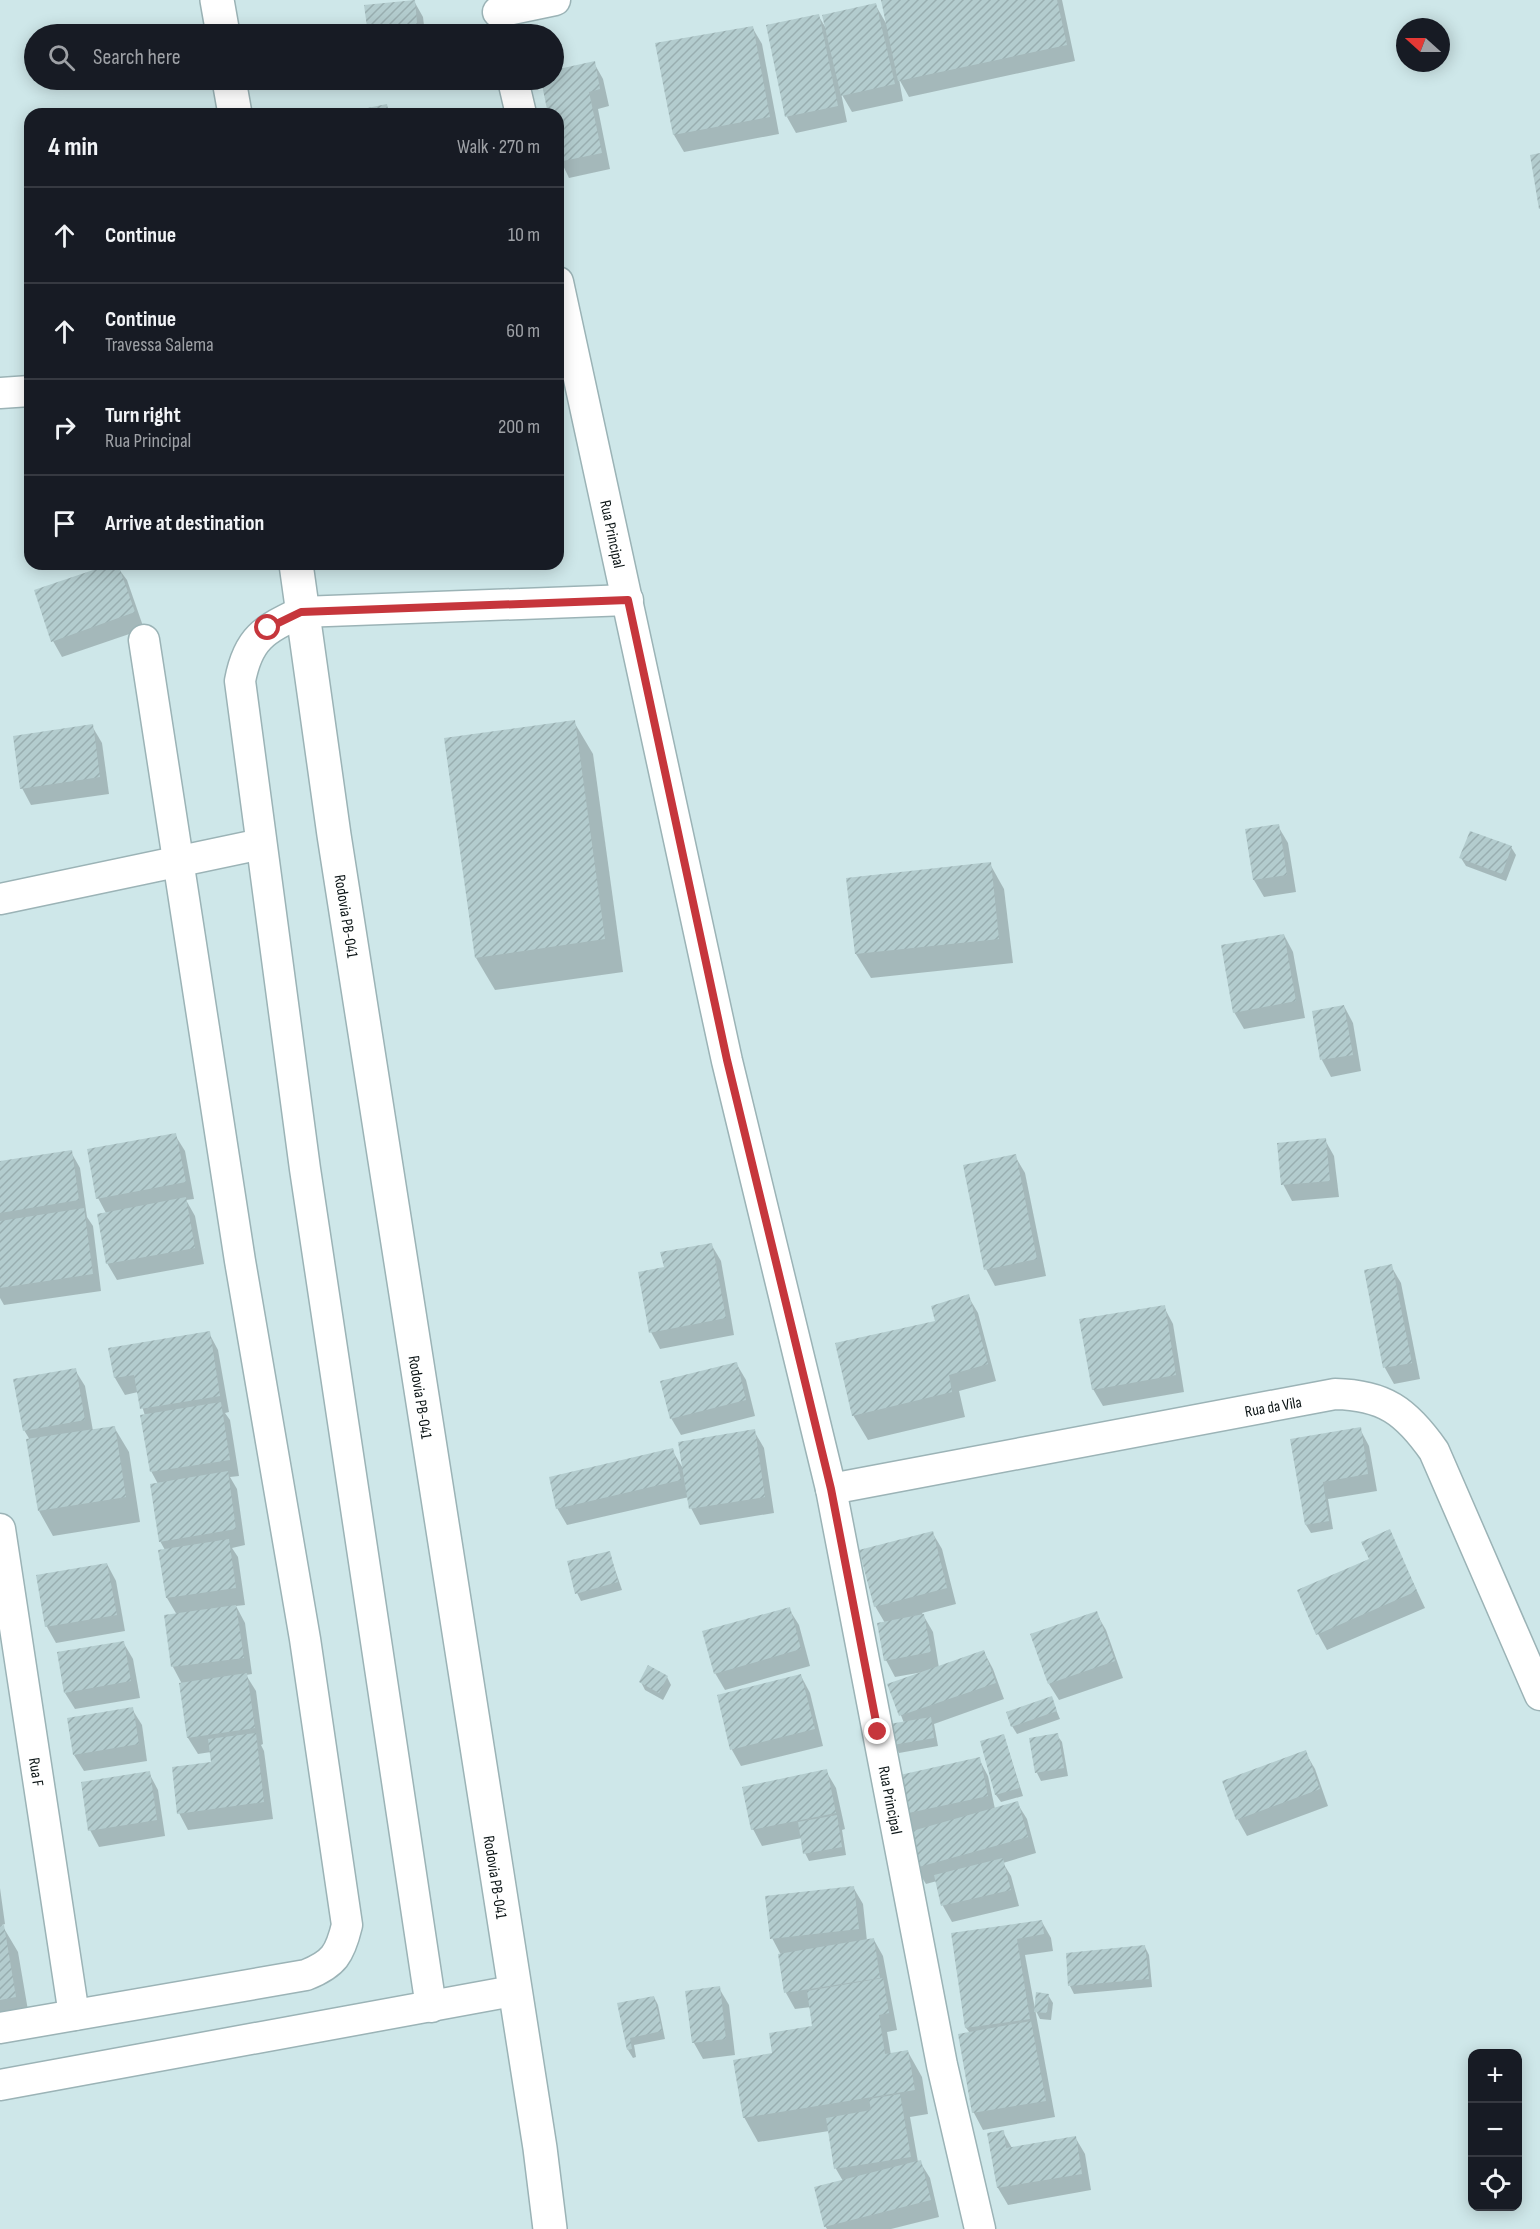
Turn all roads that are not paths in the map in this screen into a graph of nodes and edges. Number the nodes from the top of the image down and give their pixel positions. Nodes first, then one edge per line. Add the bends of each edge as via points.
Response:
1 (217, 0) edge
2 (555, 0) edge
3 (499, 16) edge
4 (221, 24) edge
5 (230, 90) edge
6 (515, 90) edge
7 (233, 108) edge
8 (520, 108) edge
9 (564, 309) edge
10 (24, 391) edge
11 (0, 393) edge
12 (297, 570) edge
13 (628, 600) junction
14 (301, 612) junction
15 (144, 640) dead end
16 (261, 844) junction
17 (177, 860) junction
18 (0, 899) edge
19 (831, 1489) junction
20 (0, 1529) edge
21 (1540, 1695) edge
22 (513, 1991) junction
23 (432, 2007) junction
24 (74, 2015) junction
25 (0, 2028) edge
26 (0, 2085) edge
27 (550, 2229) edge
28 (980, 2229) edge

1 - 4 main road
2 - 3 street
5 - 7 main road
6 - 8 street
9 - 13 street, Rua Principal
10 - 11 street
12 - 14 main road, Rodovia PB-041
13 - 14 street
13 - 19 street, Rua Principal via 727,1060
14 - 16 street via 268,628 252,642 243,660 240,681
14 - 22 main road, Rodovia PB-041
15 - 17 street
16 - 17 street
16 - 23 street via 304,1168
17 - 18 street
17 - 24 street via 305,1638 347,1925 334,1959 325,1968 306,1975
19 - 21 street, Rua da Vila via 1335,1394 1378,1400 1399,1410 1416,1425 1434,1451
19 - 28 street, Rua Principal via 942,2065
20 - 24 street, Rua F
22 - 23 street
22 - 27 main road, Rodovia PB-041
23 - 26 street
24 - 25 street

